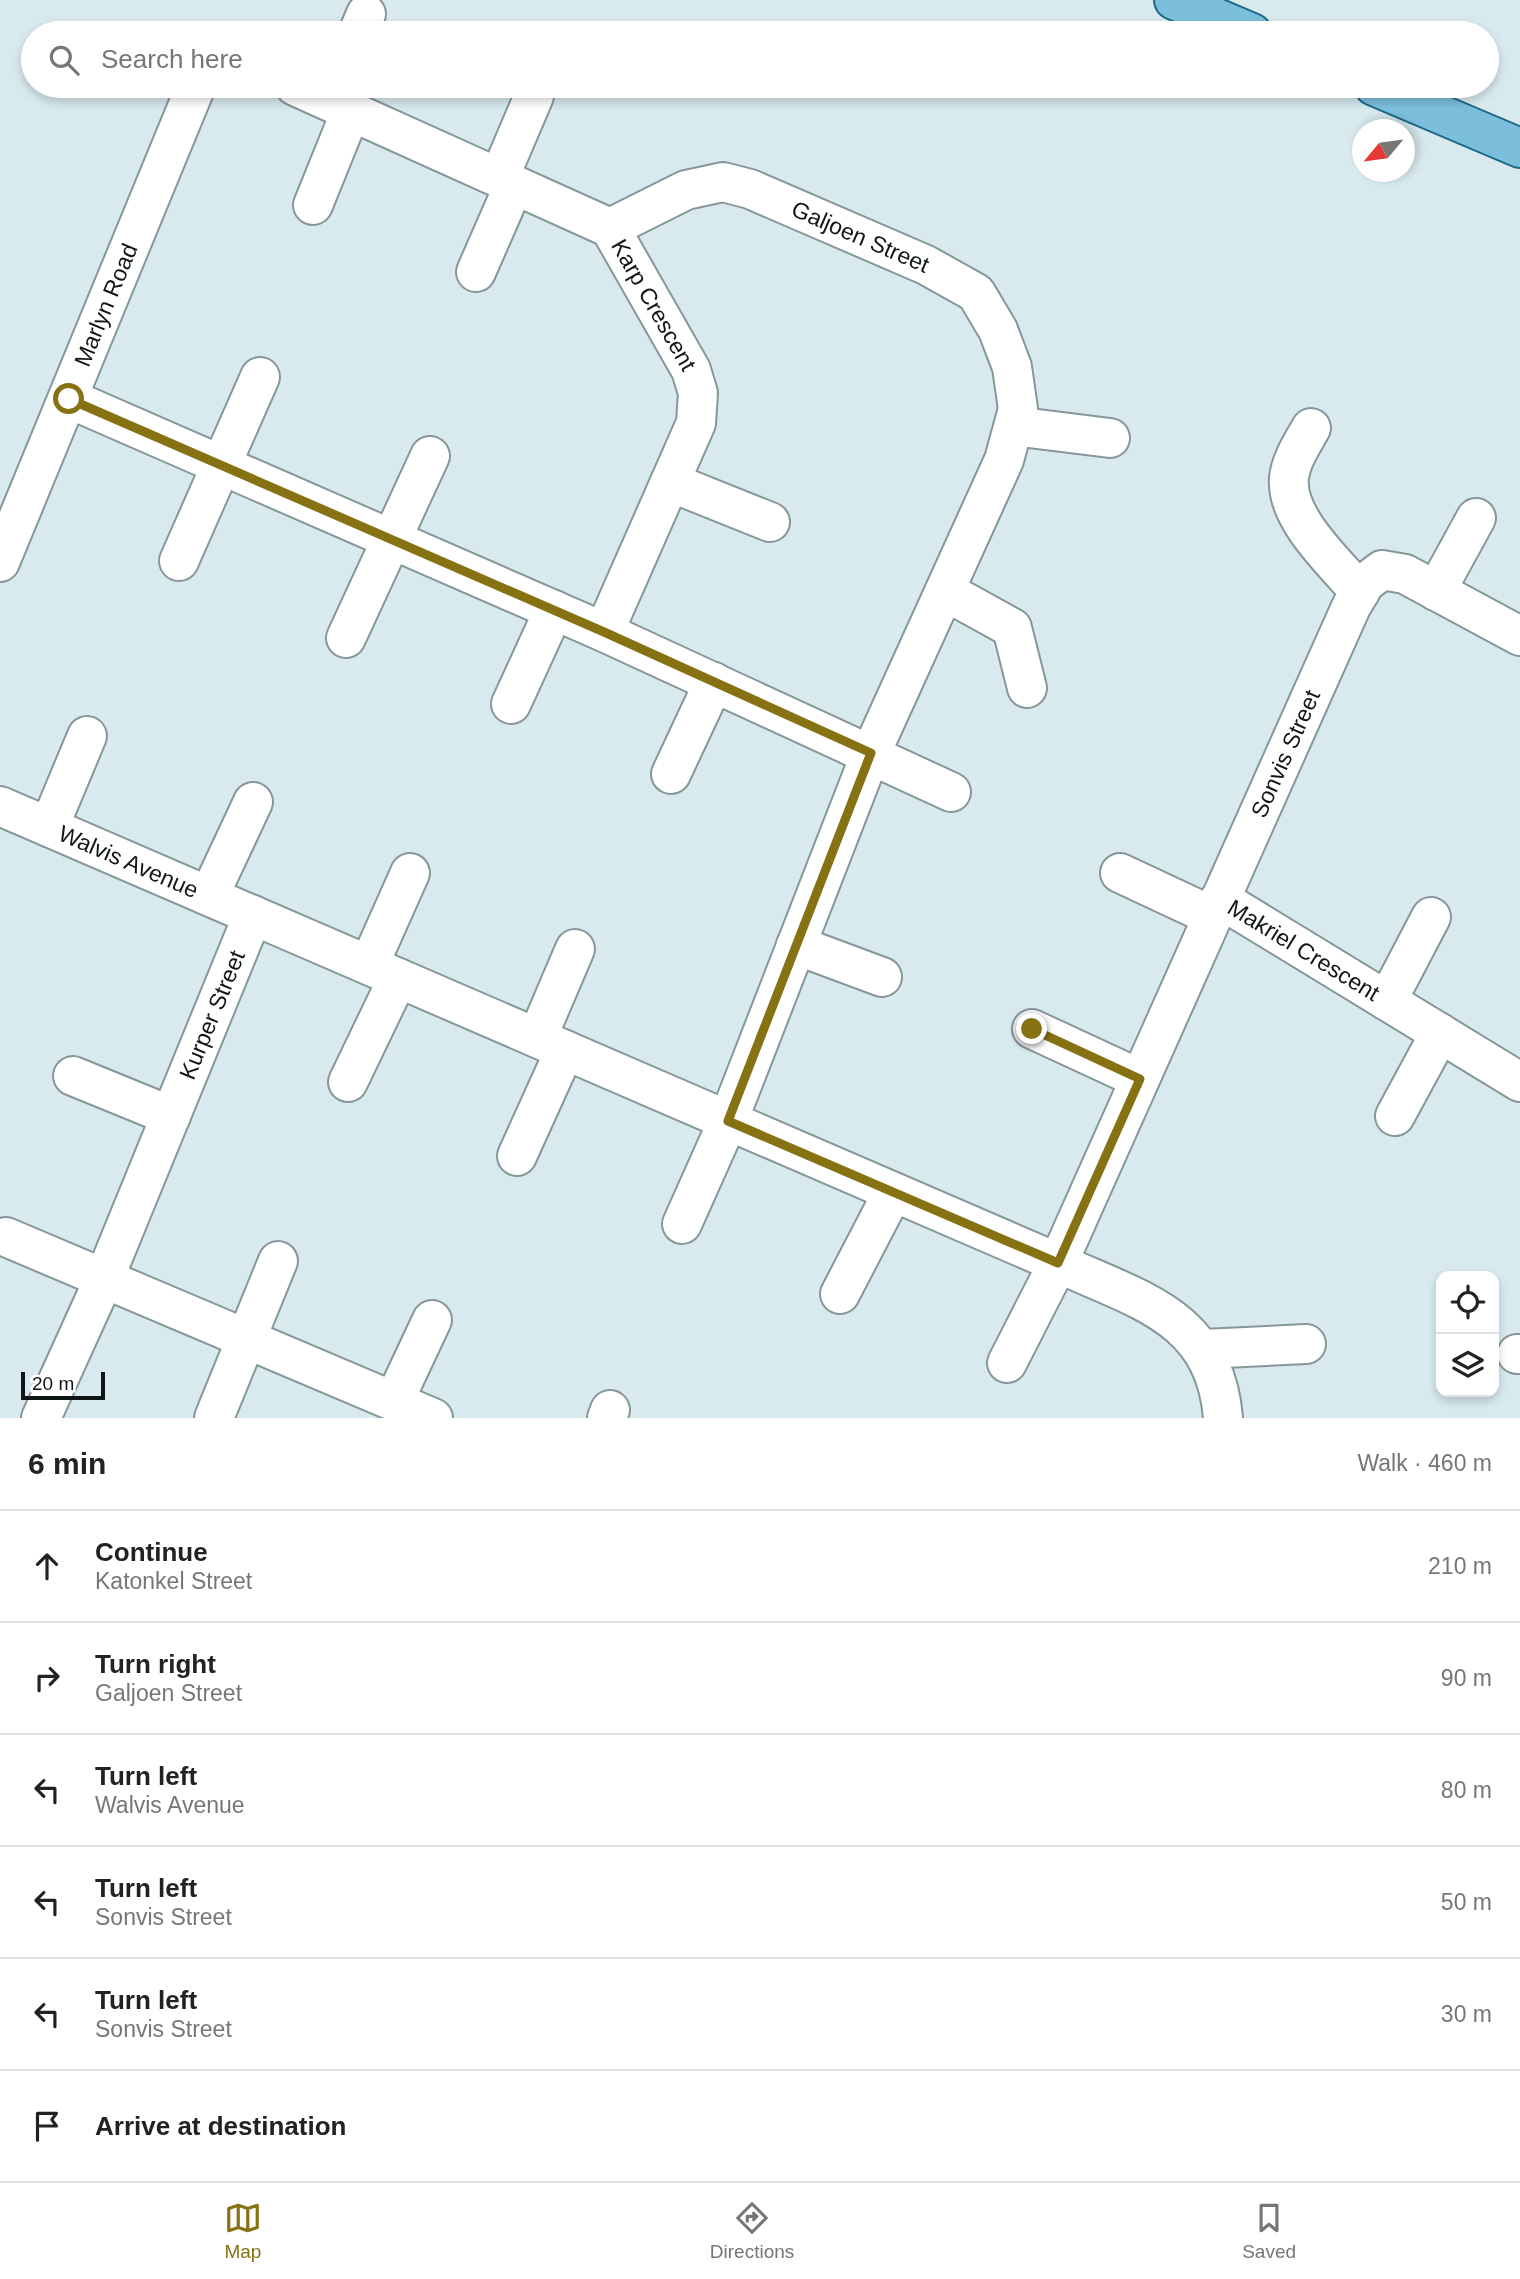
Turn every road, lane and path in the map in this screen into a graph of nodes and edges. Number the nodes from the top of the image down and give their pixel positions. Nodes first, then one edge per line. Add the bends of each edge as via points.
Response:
1 (1174, 0) edge
2 (1224, 21) edge
3 (191, 98) edge
4 (533, 98) edge
5 (1402, 98) edge
6 (339, 99) edge
7 (1520, 148) edge
8 (506, 181) junction
9 (313, 205) dead end
10 (610, 228) junction
11 (476, 272) dead end
12 (260, 377) dead end
13 (69, 399) junction
14 (1014, 426) junction
15 (1311, 428) dead end
16 (1110, 438) dead end
17 (429, 456) dead end
18 (221, 465) junction
19 (670, 482) junction
20 (1476, 517) dead end
21 (770, 523) dead end
22 (392, 540) junction
23 (178, 561) dead end
24 (0, 562) edge
25 (944, 591) junction
26 (1436, 591) junction
27 (1360, 592) junction
28 (554, 610) junction
29 (604, 632) junction
30 (1520, 636) edge
31 (346, 638) dead end
32 (714, 682) junction
33 (1027, 688) dead end
34 (511, 704) dead end
35 (88, 736) dead end
36 (871, 753) junction
37 (671, 774) dead end
38 (951, 792) dead end
39 (253, 802) dead end
40 (0, 806) edge
41 (49, 827) junction
42 (410, 873) dead end
43 (1120, 873) dead end
44 (209, 896) junction
45 (1216, 908) junction
46 (253, 915) junction
47 (1430, 917) dead end
48 (796, 945) junction
49 (575, 949) dead end
50 (384, 972) junction
51 (882, 977) dead end
52 (1387, 1001) junction
53 (1032, 1029) dead end
54 (1440, 1033) junction
55 (551, 1044) junction
56 (74, 1076) dead end
57 (1140, 1079) junction
58 (348, 1082) dead end
59 (1520, 1082) edge
60 (171, 1116) junction
61 (1395, 1116) dead end
62 (728, 1121) junction
63 (517, 1156) dead end
64 (893, 1192) junction
65 (681, 1224) dead end
66 (6, 1237) dead end
67 (278, 1261) dead end
68 (1058, 1263) junction
69 (104, 1279) junction
70 (840, 1294) dead end
71 (432, 1320) dead end
72 (245, 1338) junction
73 (1306, 1344) dead end
74 (1203, 1349) junction
75 (1007, 1363) dead end
76 (411, 1412) edge
77 (41, 1418) edge
78 (214, 1418) edge
79 (1223, 1418) edge

1 - 2 main road
3 - 13 street, Marlyn Road
4 - 8 street
5 - 7 main road
6 - 8 street, Karp Crescent
6 - 9 street
8 - 10 street, Karp Crescent
8 - 11 street
10 - 14 street, Galjoen Street via 686,190 723,182 750,189 926,265 976,293 998,330 1012,367 1018,410
10 - 19 street, Karp Crescent via 691,370 698,393 696,423
12 - 18 street
13 - 18 street
13 - 24 street, Marlyn Road
14 - 16 street
14 - 25 street, Galjoen Street via 1004,460
15 - 27 street via 1289,477 1295,514
17 - 22 street
18 - 22 street
18 - 23 street
19 - 21 street
19 - 29 street, Karp Crescent
20 - 26 street
22 - 28 street
22 - 31 street
25 - 33 street via 1012,628
25 - 36 street, Galjoen Street
26 - 27 street via 1405,574 1382,570 1364,583
26 - 30 street
27 - 45 street, Sonvis Street
28 - 29 street
28 - 34 street
29 - 32 street
32 - 36 street
32 - 37 street
35 - 41 street, Walvis Avenue
36 - 38 street
36 - 48 street, Galjoen Street
39 - 44 street, Walvis Avenue
40 - 41 street, Walvis Avenue
41 - 44 street, Walvis Avenue
42 - 50 street
43 - 45 street
44 - 46 street, Walvis Avenue
45 - 52 street, Makriel Crescent
45 - 57 street, Sonvis Street
46 - 50 street, Walvis Avenue
46 - 60 street, Kurper Street
47 - 52 street, Makriel Crescent
48 - 51 street
48 - 62 street, Galjoen Street
49 - 55 street
50 - 55 street, Walvis Avenue
50 - 58 street
52 - 54 street, Makriel Crescent
53 - 57 street
54 - 59 street, Makriel Crescent
54 - 61 street
55 - 62 street, Walvis Avenue
55 - 63 street
56 - 60 street
57 - 68 street, Sonvis Street
60 - 69 street, Kurper Street
62 - 64 street, Walvis Avenue
62 - 65 street
64 - 68 street, Walvis Avenue
64 - 70 street
66 - 69 street
67 - 72 street
68 - 74 street, Walvis Avenue via 1173,1318
68 - 75 street
69 - 72 street
69 - 77 street, Kurper Street
71 - 76 street
72 - 76 street
72 - 78 street
73 - 74 street
74 - 79 street, Walvis Avenue via 1213,1366

